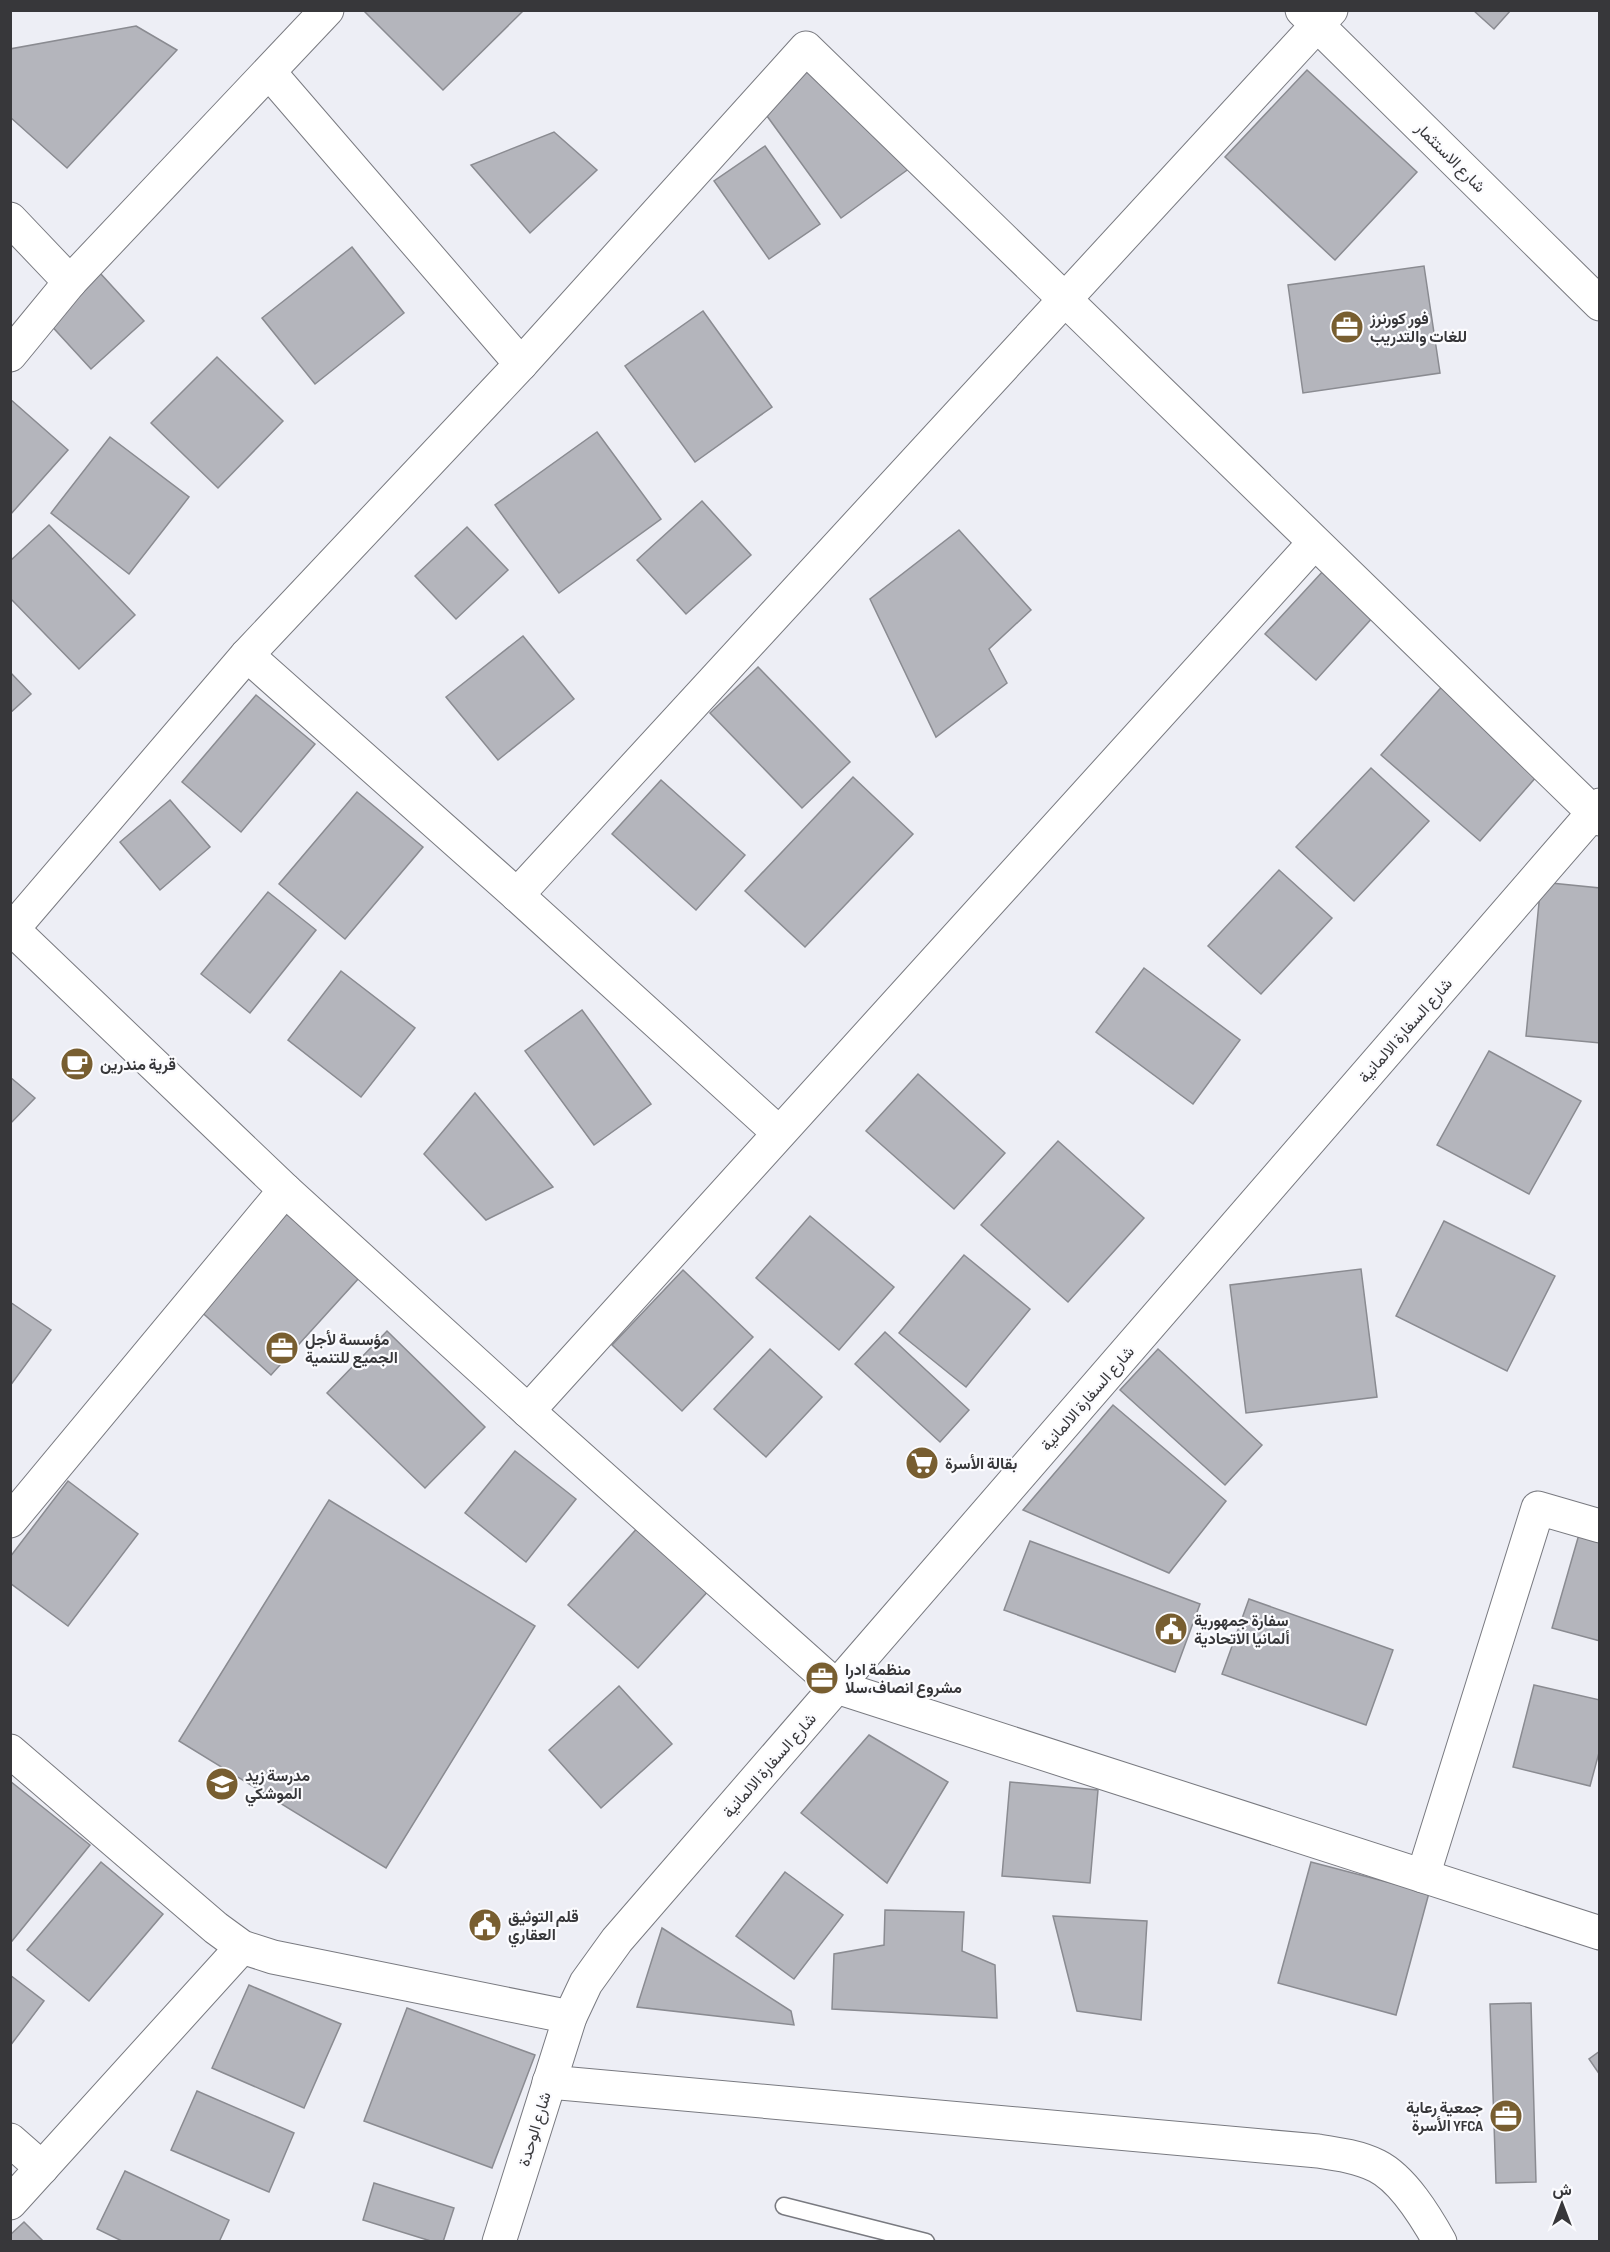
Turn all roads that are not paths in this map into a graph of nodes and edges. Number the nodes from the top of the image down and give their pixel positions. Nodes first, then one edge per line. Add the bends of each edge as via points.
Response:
1 (327, 10) edge
2 (1317, 15) edge
3 (269, 72) junction
4 (10, 219) edge
5 (70, 282) junction
6 (1064, 300) junction
7 (1599, 304) edge
8 (10, 355) edge
9 (521, 364) junction
10 (1314, 543) junction
11 (247, 656) junction
12 (1597, 812) edge
13 (517, 896) junction
14 (11, 929) edge
15 (779, 1133) junction
16 (285, 1190) junction
17 (528, 1411) junction
18 (10, 1521) edge
19 (1599, 1526) edge
20 (837, 1687) junction
21 (10, 1751) edge
22 (1423, 1876) junction
23 (1599, 1933) edge
24 (242, 1947) junction
25 (570, 2017) junction
26 (549, 2082) junction
27 (10, 2140) edge
28 (42, 2168) junction
29 (10, 2203) edge
30 (784, 2206) dead end
31 (499, 2241) edge
32 (926, 2241) edge
33 (1440, 2241) edge

1 - 3 street
2 - 6 street
2 - 7 street, شارع الاستثمار
3 - 5 street
3 - 9 street
4 - 5 street
5 - 8 street
6 - 9 street via 806,48
6 - 10 street
6 - 13 street
9 - 11 street
10 - 12 street
10 - 15 street
11 - 13 street
11 - 14 street
12 - 20 street, شارع السفارة الالمانية
13 - 15 street
14 - 16 street
15 - 17 street
16 - 17 street
16 - 18 street
17 - 20 street
19 - 22 street via 1538,1508
20 - 22 street
20 - 25 street, شارع السفارة الالمانية via 617,1940 586,1983
21 - 24 street
22 - 23 street
24 - 25 street via 273,1957
24 - 28 street
25 - 26 street, شارع الوحدة
26 - 31 street, شارع الوحدة
26 - 33 street via 1349,2156 1379,2167 1405,2189
27 - 28 street
28 - 29 street
30 - 32 lane

